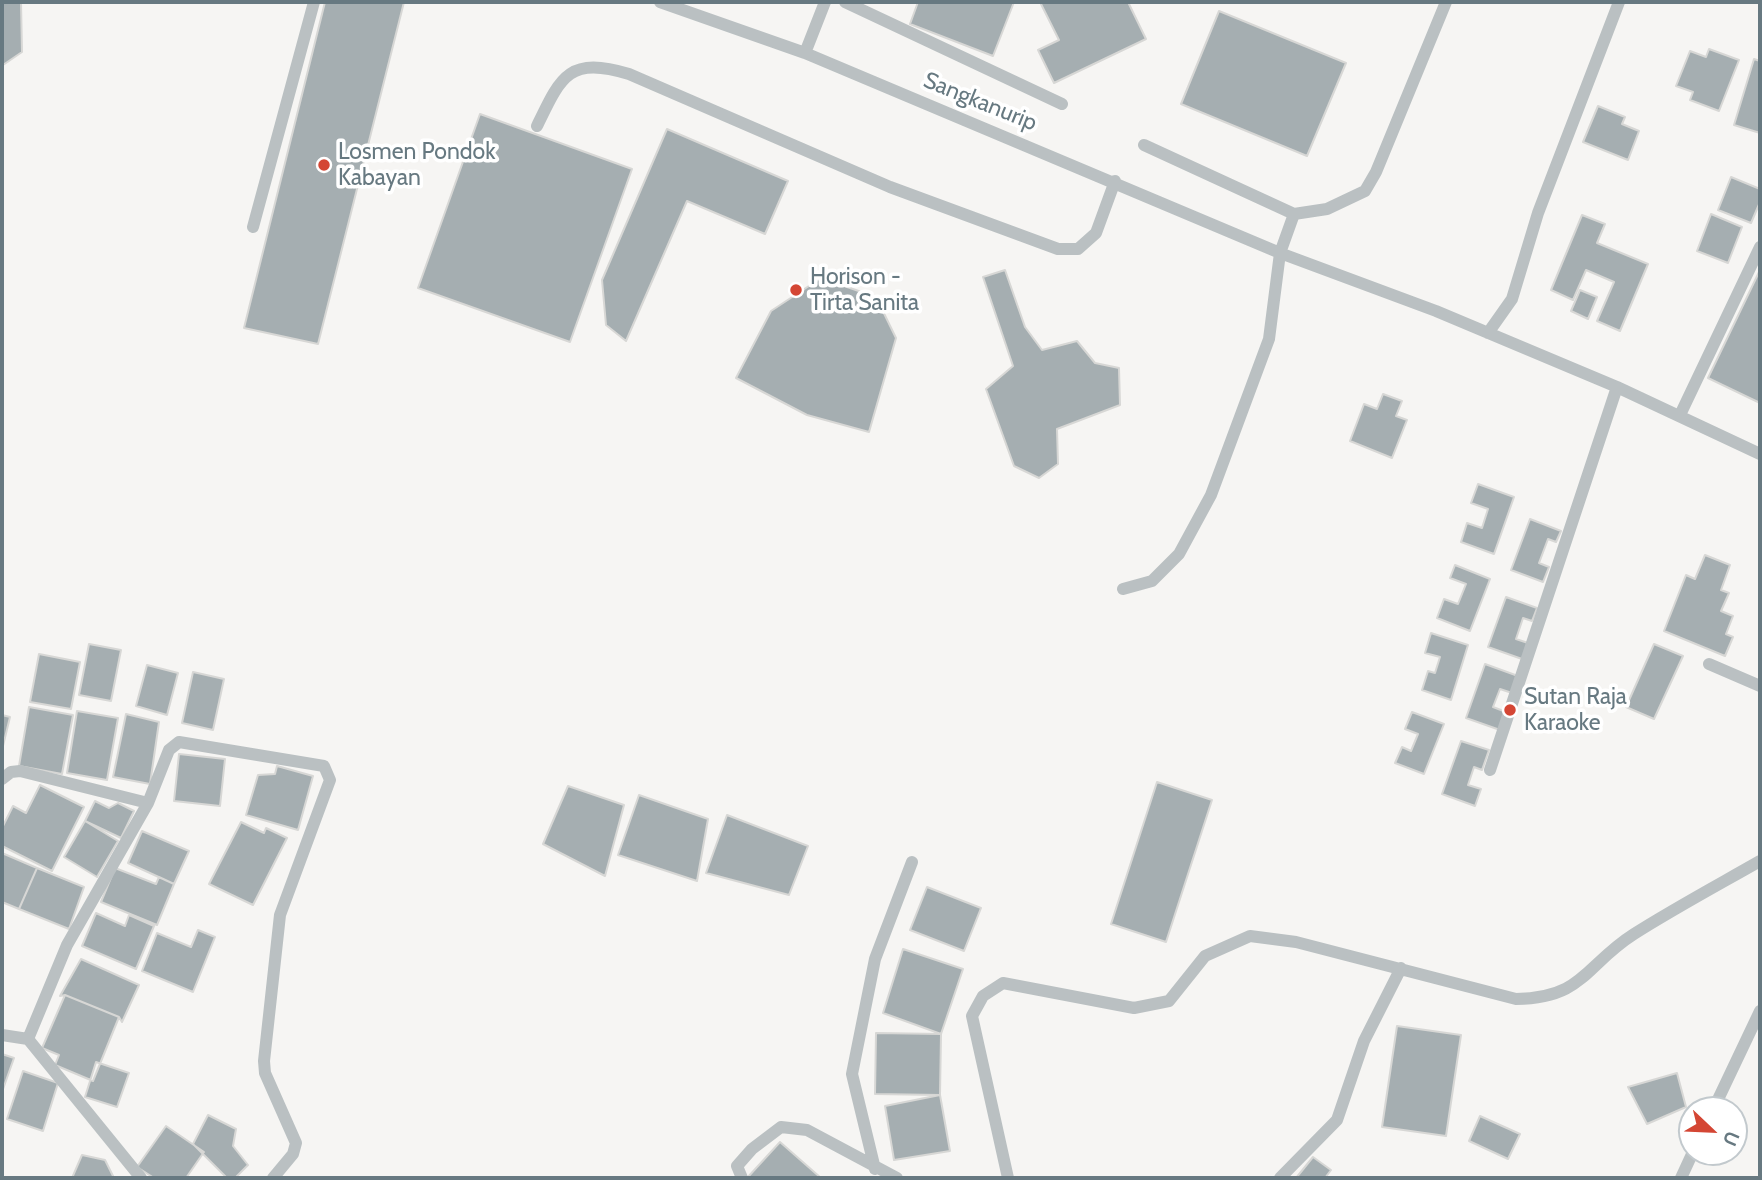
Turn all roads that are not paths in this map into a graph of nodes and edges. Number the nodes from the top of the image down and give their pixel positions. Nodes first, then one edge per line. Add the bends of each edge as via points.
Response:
1 (314, 2) edge
2 (660, 2) edge
3 (825, 2) edge
4 (845, 2) edge
5 (1446, 2) edge
6 (1619, 2) edge
7 (805, 53) junction
8 (1062, 104) dead end
9 (537, 126) dead end
10 (1143, 145) dead end
11 (1115, 181) junction
12 (1294, 214) junction
13 (253, 227) dead end
14 (1760, 247) edge
15 (1280, 253) junction
16 (1488, 333) junction
17 (1616, 387) junction
18 (1680, 415) junction
19 (1760, 454) edge
20 (1123, 589) dead end
21 (1709, 664) dead end
22 (1760, 686) edge
23 (1490, 770) dead end
24 (2, 779) edge
25 (148, 803) junction
26 (1760, 861) edge
27 (912, 862) dead end
28 (1401, 968) junction
29 (1760, 1012) edge
30 (2, 1034) edge
31 (28, 1039) junction
32 (1720, 1096) edge
33 (875, 1168) junction
34 (141, 1178) edge
35 (273, 1178) edge
36 (742, 1178) edge
37 (897, 1178) edge
38 (1008, 1178) edge
39 (1280, 1178) edge

1 - 13 street
2 - 7 street, Sangkanurip
3 - 7 street
4 - 8 street
5 - 12 street via 1365,191 1327,209
6 - 16 street via 1538,213 1512,299
7 - 11 street, Sangkanurip
9 - 11 street via 558,81 580,69 603,66 890,187 1058,249 1078,249 1096,233
10 - 12 street
11 - 15 street, Sangkanurip
12 - 15 street
14 - 18 street
15 - 16 street, Sangkanurip
15 - 20 street via 1269,339 1210,495 1179,554 1152,581
16 - 17 street, Sangkanurip
17 - 18 street, Sangkanurip
17 - 23 street
18 - 19 street, Sangkanurip
21 - 22 street
24 - 25 street via 20,771
25 - 31 street via 67,945
25 - 35 street via 169,750 179,742 324,766 329,772 330,780 280,915 264,1061 296,1143 293,1154
26 - 28 street via 1631,935 1571,987 1545,999 1516,999
27 - 33 street via 875,959 852,1074
28 - 38 street via 1296,942 1250,936 1205,956 1168,1001 1135,1008 1003,983 983,996 972,1016
28 - 39 street via 1364,1041 1337,1120
29 - 32 street
30 - 31 street
31 - 34 street
33 - 36 street via 807,1130 781,1127 737,1166
33 - 37 street

